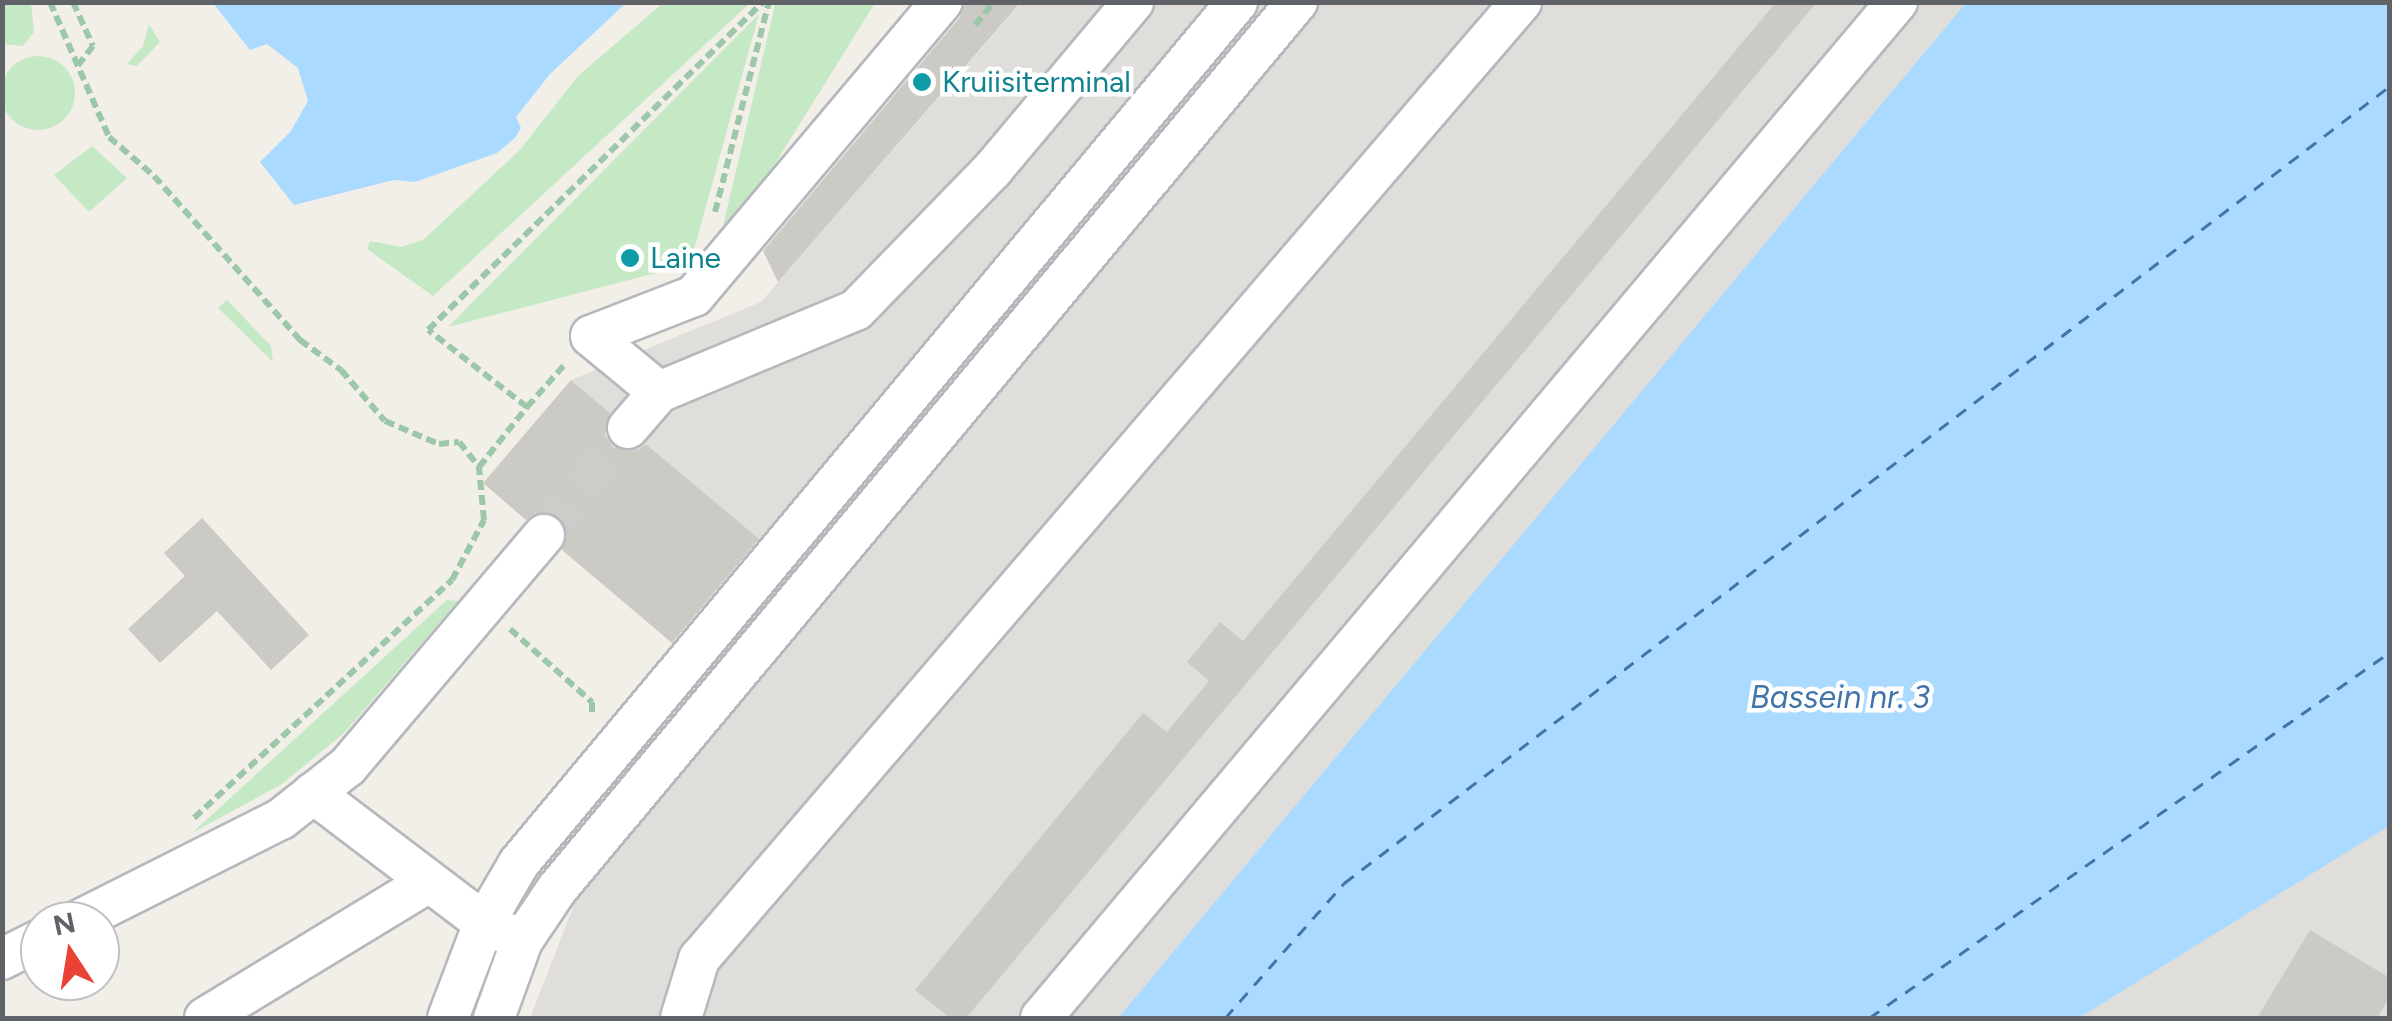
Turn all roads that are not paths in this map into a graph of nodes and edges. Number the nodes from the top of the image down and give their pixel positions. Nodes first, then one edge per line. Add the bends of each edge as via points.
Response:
1 (942, 2) edge
2 (1133, 2) edge
3 (1237, 2) edge
4 (1297, 2) edge
5 (1521, 2) edge
6 (1898, 2) edge
7 (659, 392) junction
8 (628, 428) tunnel mouth
9 (544, 535) tunnel mouth
10 (313, 793) junction
11 (429, 882) junction
12 (118, 901) edge
13 (484, 923) junction
14 (522, 941) junction
15 (205, 1018) edge
16 (448, 1018) edge
17 (494, 1018) edge
18 (681, 1018) edge
19 (1041, 1018) edge

1 - 7 lane via 694,296 591,336
2 - 7 lane via 993,169 856,310
3 - 13 lane via 519,863
4 - 14 lane via 557,889
5 - 18 lane via 699,959
6 - 19 lane
7 - 8 lane
9 - 10 lane via 348,766
10 - 11 lane
10 - 12 lane via 280,819
11 - 13 lane
11 - 15 lane
13 - 14 lane
13 - 16 lane
14 - 17 lane

